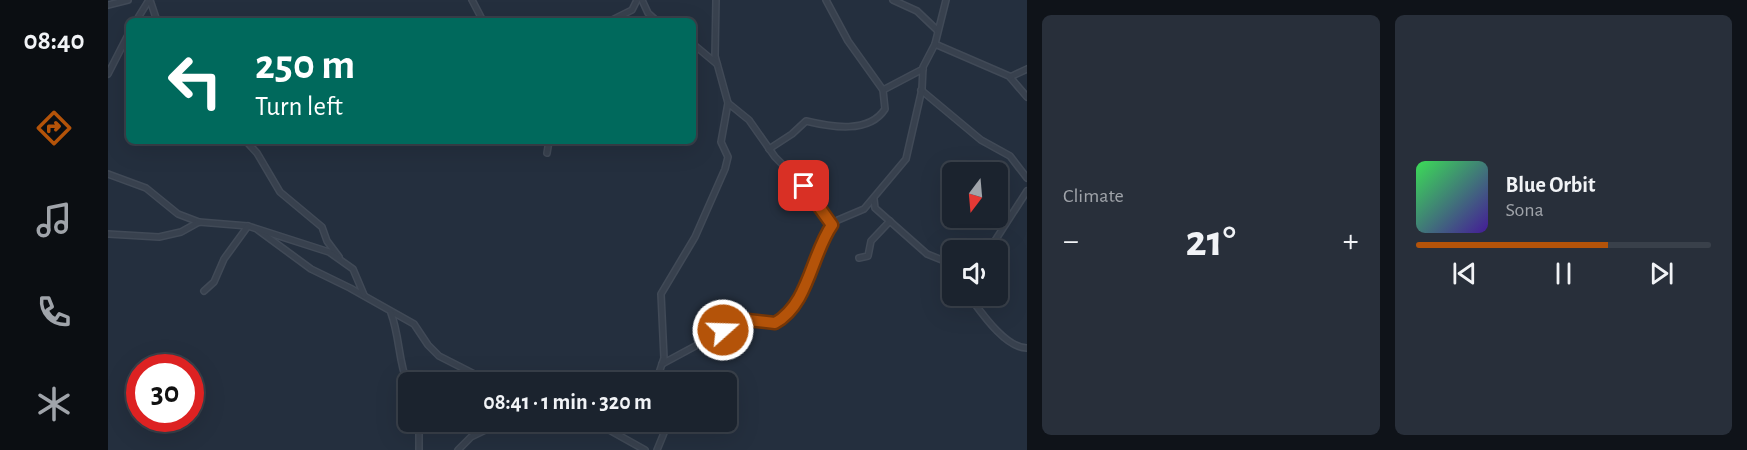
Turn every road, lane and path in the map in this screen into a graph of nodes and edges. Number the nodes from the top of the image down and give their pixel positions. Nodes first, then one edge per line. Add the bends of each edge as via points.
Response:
1 (128, 0) edge
2 (149, 0) edge
3 (472, 0) edge
4 (637, 0) edge
5 (642, 0) edge
6 (716, 0) edge
7 (826, 0) edge
8 (893, 0) edge
9 (946, 0) edge
10 (108, 5) edge
11 (138, 18) edge
12 (156, 18) edge
13 (481, 18) edge
14 (616, 18) edge
15 (654, 18) edge
16 (937, 30) junction
17 (126, 39) edge
18 (935, 44) junction
19 (696, 46) edge
20 (717, 64) junction
21 (923, 69) junction
22 (1027, 69) edge
23 (108, 74) edge
24 (1010, 77) junction
25 (883, 90) junction
26 (921, 90) junction
27 (1027, 97) edge
28 (728, 103) junction
29 (249, 144) edge
30 (548, 144) edge
31 (769, 149) junction
32 (547, 153) dead end
33 (108, 174) edge
34 (1027, 178) edge
35 (1027, 191) edge
36 (873, 199) junction
37 (890, 221) junction
38 (199, 222) junction
39 (832, 225) junction
40 (251, 227) junction
41 (108, 234) edge
42 (995, 240) edge
43 (859, 258) dead end
44 (942, 260) edge
45 (345, 263) junction
46 (204, 291) dead end
47 (364, 295) junction
48 (978, 306) edge
49 (391, 313) junction
50 (1027, 348) edge
51 (662, 364) junction
52 (403, 372) edge
53 (470, 372) edge
54 (659, 372) edge
55 (419, 432) edge
56 (481, 432) edge
57 (613, 432) edge
58 (664, 432) edge
59 (419, 450) edge
60 (458, 450) edge
61 (645, 450) edge
62 (657, 450) edge

1 - 10 street
2 - 11 street
2 - 12 street
3 - 13 street
4 - 14 street via 632,10
5 - 15 street
6 - 20 street
7 - 25 street
8 - 16 street via 917,11
9 - 16 street
16 - 18 street
17 - 23 street
18 - 21 street
18 - 24 street
19 - 20 street
20 - 28 street
21 - 25 street
21 - 26 street
22 - 24 street
24 - 27 street
25 - 31 street via 885,109 873,122 842,126 806,121
26 - 34 street via 981,140 1010,156
26 - 36 street via 906,159
28 - 31 street via 749,120
28 - 51 street via 721,141 728,157 725,169 695,237 661,294
29 - 45 street via 280,192 322,227
30 - 32 street
31 - 39 street via 804,186
33 - 38 street via 146,188 178,214
35 - 42 street
36 - 37 street via 875,208
36 - 39 street via 859,212
37 - 43 street via 871,241 868,256
37 - 44 street via 927,254
38 - 40 street
38 - 41 street via 181,232 159,237
39 - 51 street via 799,297 783,319 770,324 755,320 738,323
40 - 45 street via 307,243
40 - 46 street
40 - 47 street via 311,269
45 - 47 street via 356,274
47 - 49 street
48 - 50 street via 1010,343
49 - 52 street via 399,337
49 - 53 street via 414,324 439,356
51 - 54 street
55 - 59 street
56 - 60 street
57 - 61 street
58 - 62 street

